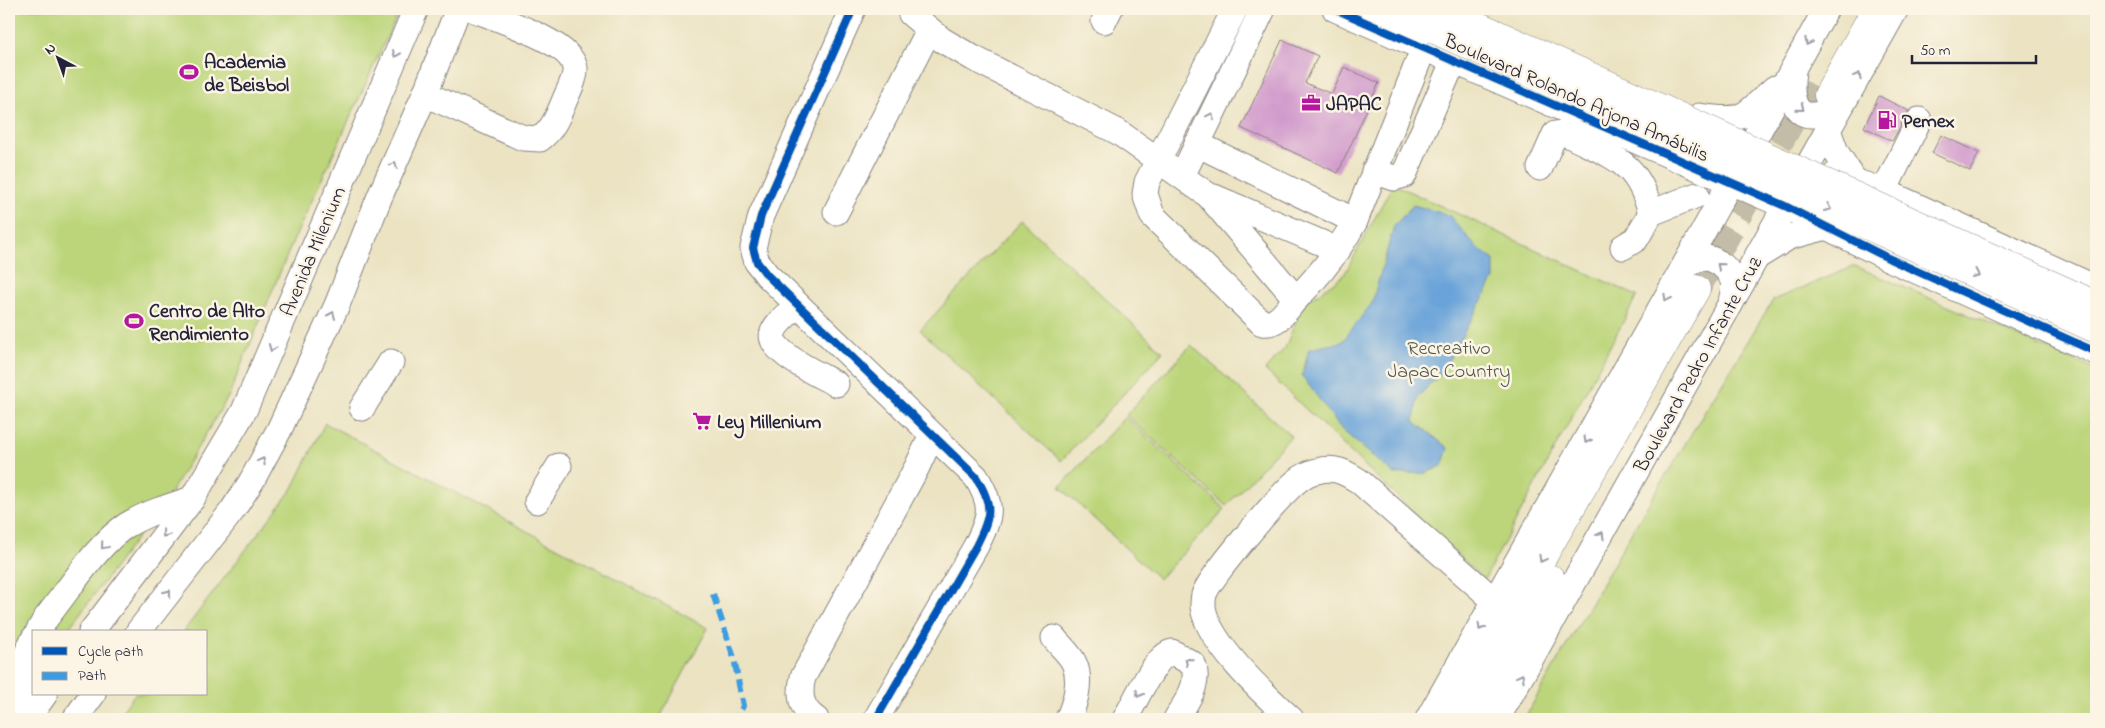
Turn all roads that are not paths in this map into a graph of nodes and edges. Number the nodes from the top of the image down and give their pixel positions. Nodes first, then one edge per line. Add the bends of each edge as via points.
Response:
1 (416, 9) edge
2 (458, 9) edge
3 (472, 9) edge
4 (853, 9) edge
5 (909, 9) edge
6 (1263, 9) edge
7 (1335, 9) edge
8 (1386, 9) edge
9 (1466, 9) edge
10 (1826, 9) edge
11 (1855, 9) edge
12 (1876, 9) edge
13 (1896, 9) edge
14 (1230, 20) edge
15 (1434, 24) edge
16 (929, 30) junction
17 (1248, 42) junction
18 (1454, 60) junction
19 (1813, 86) junction
20 (425, 94) junction
21 (1699, 116) junction
22 (1919, 120) dead end
23 (1828, 130) junction
24 (1754, 140) junction
25 (1198, 144) junction
26 (1676, 158) junction
27 (1158, 159) junction
28 (1809, 165) junction
29 (1540, 168) dead end
30 (1374, 171) junction
31 (1182, 176) junction
32 (1730, 183) junction
33 (1856, 183) junction
34 (1884, 191) junction
35 (1208, 195) junction
36 (1697, 195) junction
37 (836, 212) dead end
38 (1651, 214) junction
39 (1806, 216) junction
40 (1355, 221) junction
41 (1699, 240) junction
42 (1623, 247) dead end
43 (1338, 250) junction
44 (1748, 271) junction
45 (2096, 288) edge
46 (1705, 290) junction
47 (1296, 299) junction
48 (2096, 305) edge
49 (797, 306) junction
50 (2096, 329) edge
51 (2096, 352) edge
52 (391, 362) dead end
53 (836, 384) dead end
54 (362, 408) dead end
55 (244, 412) junction
56 (279, 430) junction
57 (932, 435) junction
58 (559, 466) dead end
59 (192, 499) junction
60 (537, 501) dead end
61 (1496, 602) junction
62 (39, 630) edge
63 (92, 630) edge
64 (140, 630) edge
65 (1054, 638) dead end
66 (32, 642) edge
67 (44, 696) edge
68 (91, 696) edge
69 (23, 719) edge
70 (27, 719) edge
71 (74, 719) edge
72 (816, 719) edge
73 (876, 719) edge
74 (1068, 719) edge
75 (1125, 719) edge
76 (1176, 719) edge
77 (1291, 719) edge
78 (1428, 719) edge
79 (1450, 719) edge
80 (1477, 719) edge
81 (1497, 719) edge

1 -> 55 street, Avenida Milenium
2 - 20 street, Avenida Milenium
3 - 20 street via 545,39 570,56 576,69 553,126 540,139 523,138
4 - 49 street via 755,235 753,248 757,262
5 - 16 street
6 - 17 street
7 - 15 street, Boulevard Rolando Arjona Amábilis
8 - 15 main road, Boulevard Rolando Arjona Amábilis
9 - 21 street, Boulevard Rolando Arjona Amábilis
10 -> 19 street, Boulevard Pedro Infante Cruz
11 - 19 main road, Boulevard Pedro Infante Cruz
12 - 19 main road, Boulevard Pedro Infante Cruz
19 -> 13 street, Boulevard Pedro Infante Cruz
14 - 17 street
14 - 27 street
15 - 18 street, Boulevard Rolando Arjona Amábilis
15 - 30 street
15 - 48 main road, bridge
15 -> 50 main road, bridge
16 - 27 street via 973,58 1118,132
16 - 37 street
25 -> 17 street
18 - 26 street, Boulevard Rolando Arjona Amábilis
18 - 30 street via 1404,175 1394,178
19 - 21 street via 1739,118 1726,120
19 - 23 street, Boulevard Pedro Infante Cruz
19 -> 24 street, Boulevard Pedro Infante Cruz
56 -> 20 street, Avenida Milenium via 337,305
21 - 24 street, Boulevard Rolando Arjona Amábilis
22 - 34 street
23 - 28 street, Boulevard Pedro Infante Cruz
23 - 33 street via 1836,152
24 - 28 street, Boulevard Rolando Arjona Amábilis
24 - 32 street, Boulevard Pedro Infante Cruz
25 - 31 street
25 - 40 street
26 - 32 street, Boulevard Rolando Arjona Amábilis
26 - 36 street
27 - 31 street
27 - 47 street via 1145,194 1152,215 1262,323 1276,321
28 - 33 street, Boulevard Rolando Arjona Amábilis
28 - 39 street, Boulevard Pedro Infante Cruz
29 - 38 street via 1556,134 1569,135 1630,168 1644,189
30 - 40 street
31 - 35 street
32 - 39 street, Boulevard Rolando Arjona Amábilis
32 - 41 street, Boulevard Pedro Infante Cruz
33 - 34 street, Boulevard Rolando Arjona Amábilis
34 - 45 street, Boulevard Rolando Arjona Amábilis
35 - 43 street
35 - 47 street
36 - 38 street
36 - 41 street
38 - 42 street via 1636,240
39 - 44 street, Boulevard Pedro Infante Cruz
39 - 44 street via 1800,233 1774,244
39 - 51 street, Boulevard Rolando Arjona Amábilis via 1890,259
40 - 43 street
41 - 46 street, Boulevard Pedro Infante Cruz
43 - 47 street via 1321,274
46 -> 44 street, Boulevard Pedro Infante Cruz
46 -> 61 street, Boulevard Pedro Infante Cruz
46 -> 79 main road, Boulevard Pedro Infante Cruz
46 - 80 main road, Boulevard Pedro Infante Cruz
81 -> 46 street, Boulevard Pedro Infante Cruz
49 - 53 street via 777,326 772,334 773,341 784,354
49 - 57 street
52 - 54 street
55 - 56 street
55 - 59 street, Avenida Milenium
64 -> 56 street, Avenida Milenium via 232,511
57 - 72 street via 803,677 801,698 804,708
57 - 73 street via 976,477 988,496 986,526
58 - 60 street
59 -> 62 street via 146,514 108,540
59 -> 63 street, Avenida Milenium
61 - 77 street via 1344,471 1331,468 1315,471 1297,481 1239,544 1204,594 1203,607 1222,645
61 -> 78 street, Boulevard Pedro Infante Cruz
65 - 74 street via 1074,663 1077,679
66 - 69 street via 21,666 19,684
67 - 70 street
68 - 71 street
76 -> 75 street via 1191,693 1196,671 1193,664 1172,652 1162,657 1154,668

